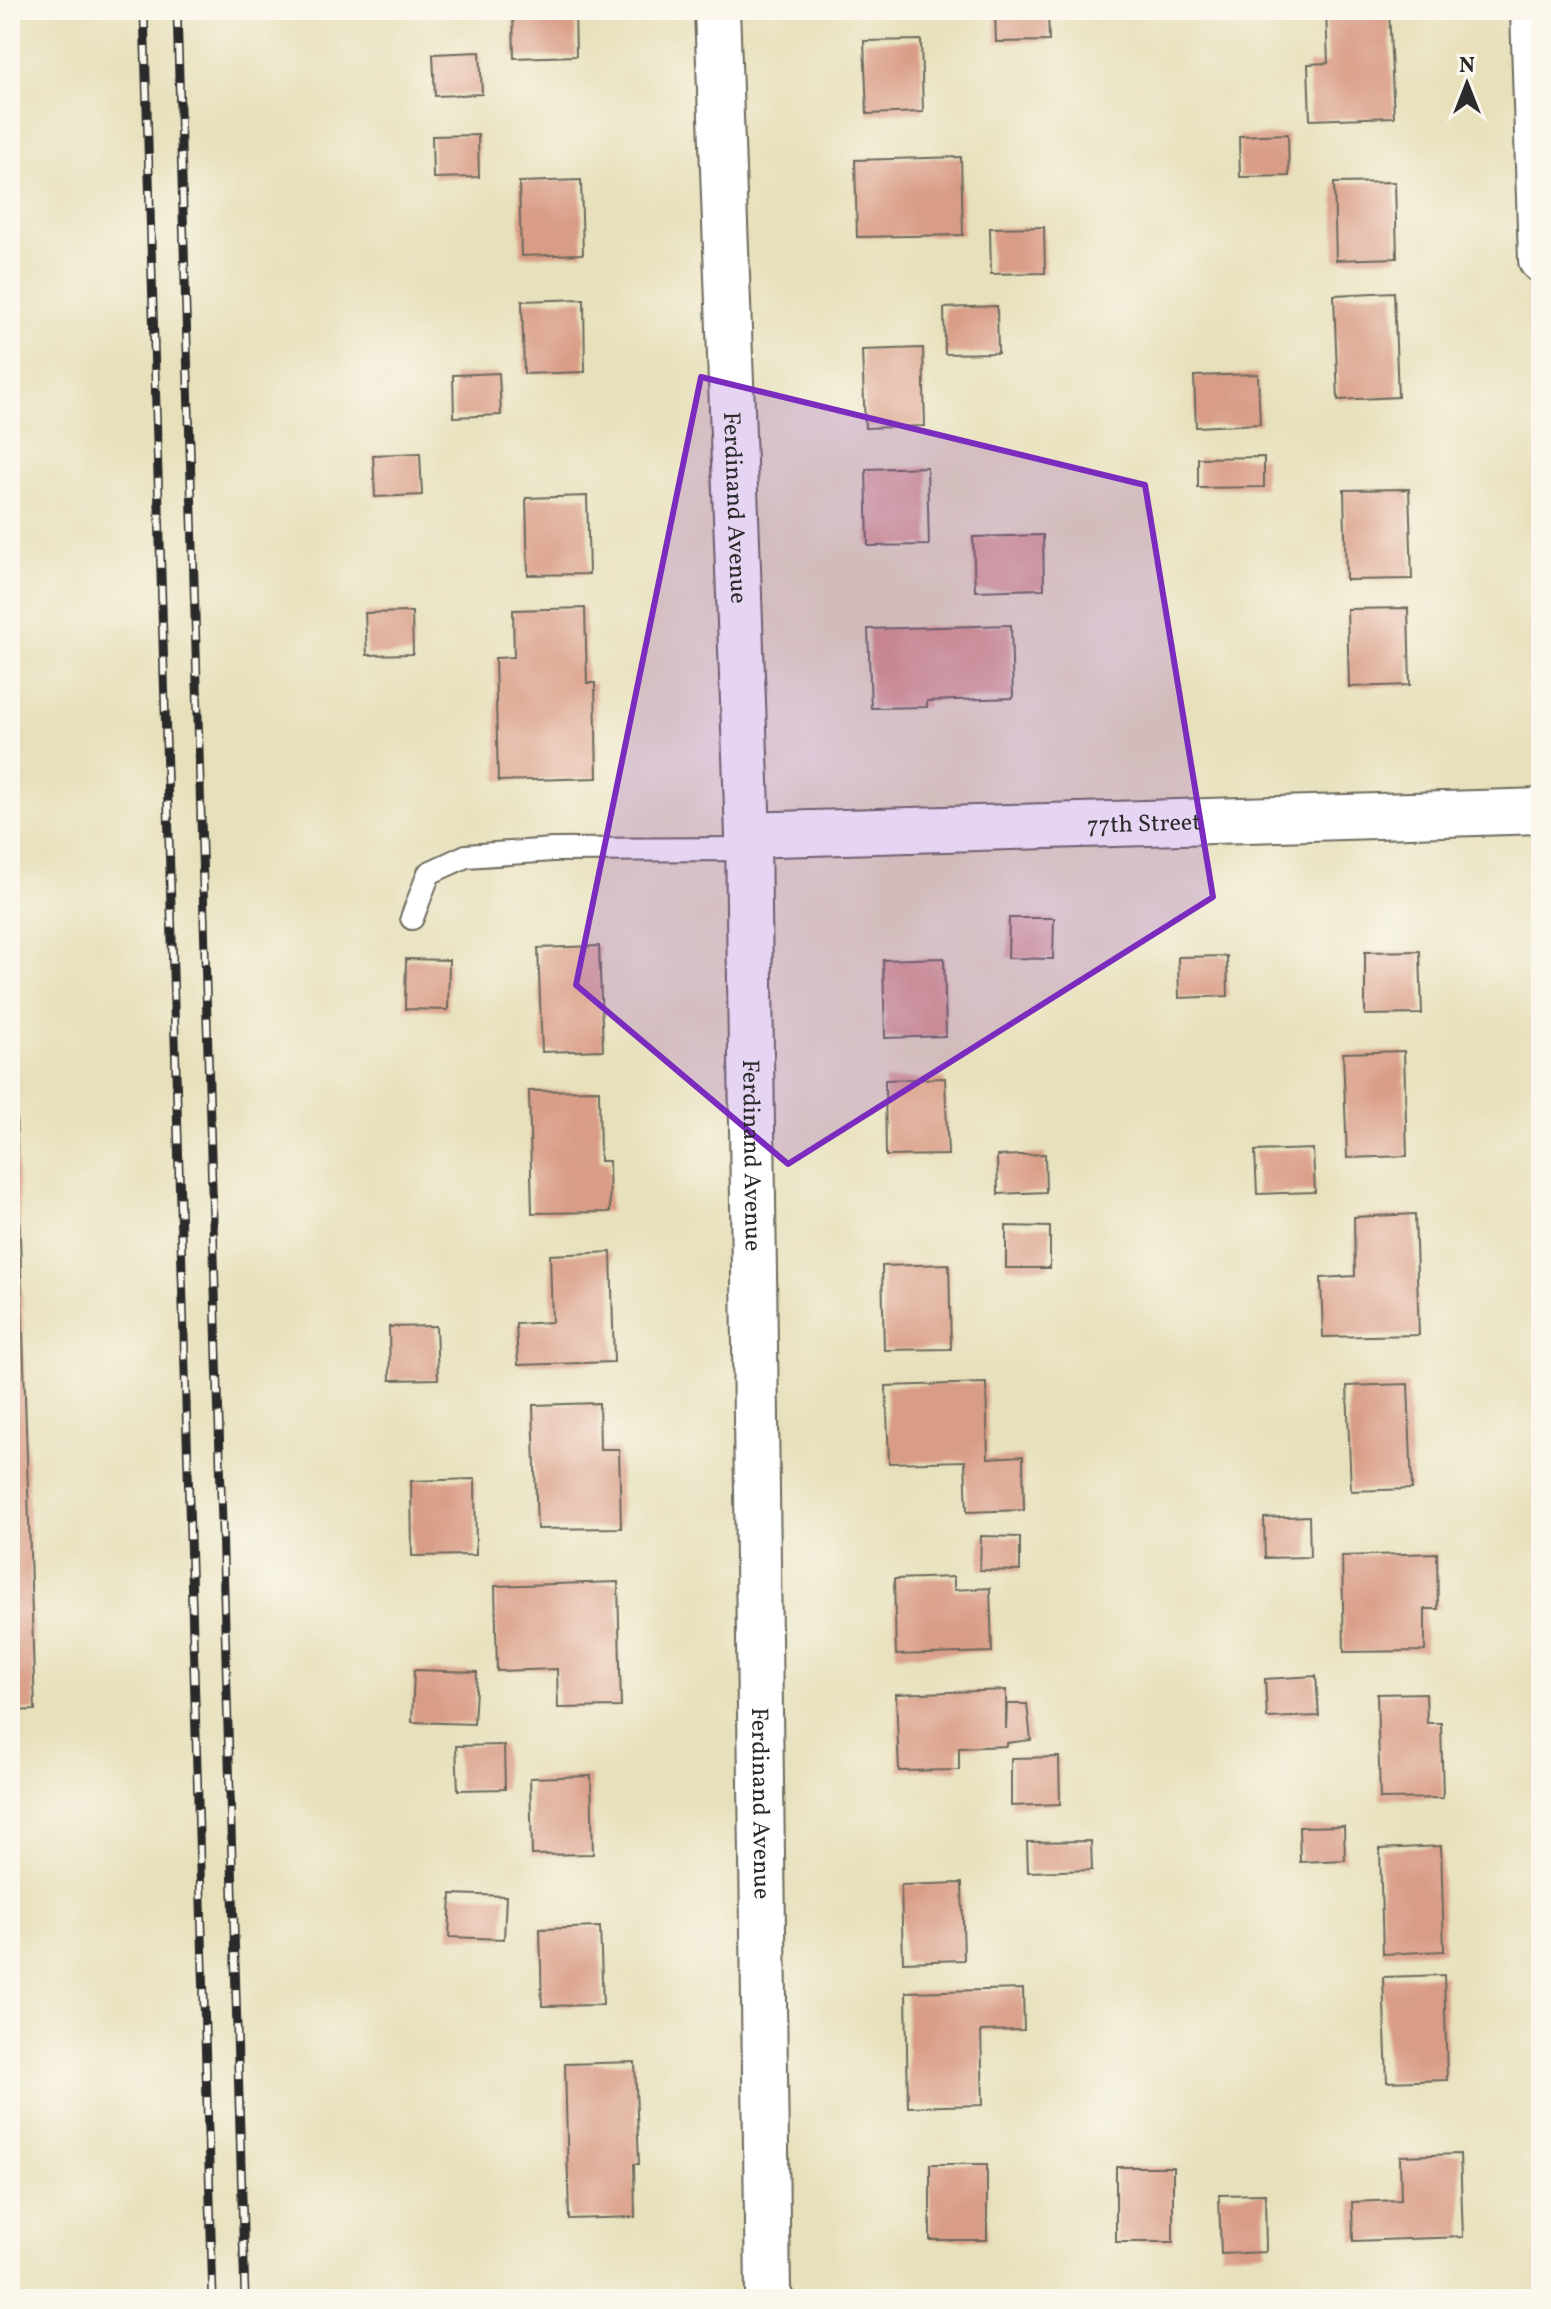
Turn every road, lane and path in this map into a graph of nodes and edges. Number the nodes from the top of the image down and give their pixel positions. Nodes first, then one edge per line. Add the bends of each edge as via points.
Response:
1 (717, 10) edge
2 (1533, 10) edge
3 (1541, 260) edge
4 (1541, 811) edge
5 (748, 842) junction
6 (412, 918) dead end
7 (771, 2299) edge

1 - 5 street, Ferdinand Avenue
2 - 3 street
4 - 5 street, 77th Street
5 - 6 lane via 466,856 429,873
5 - 7 street, Ferdinand Avenue

